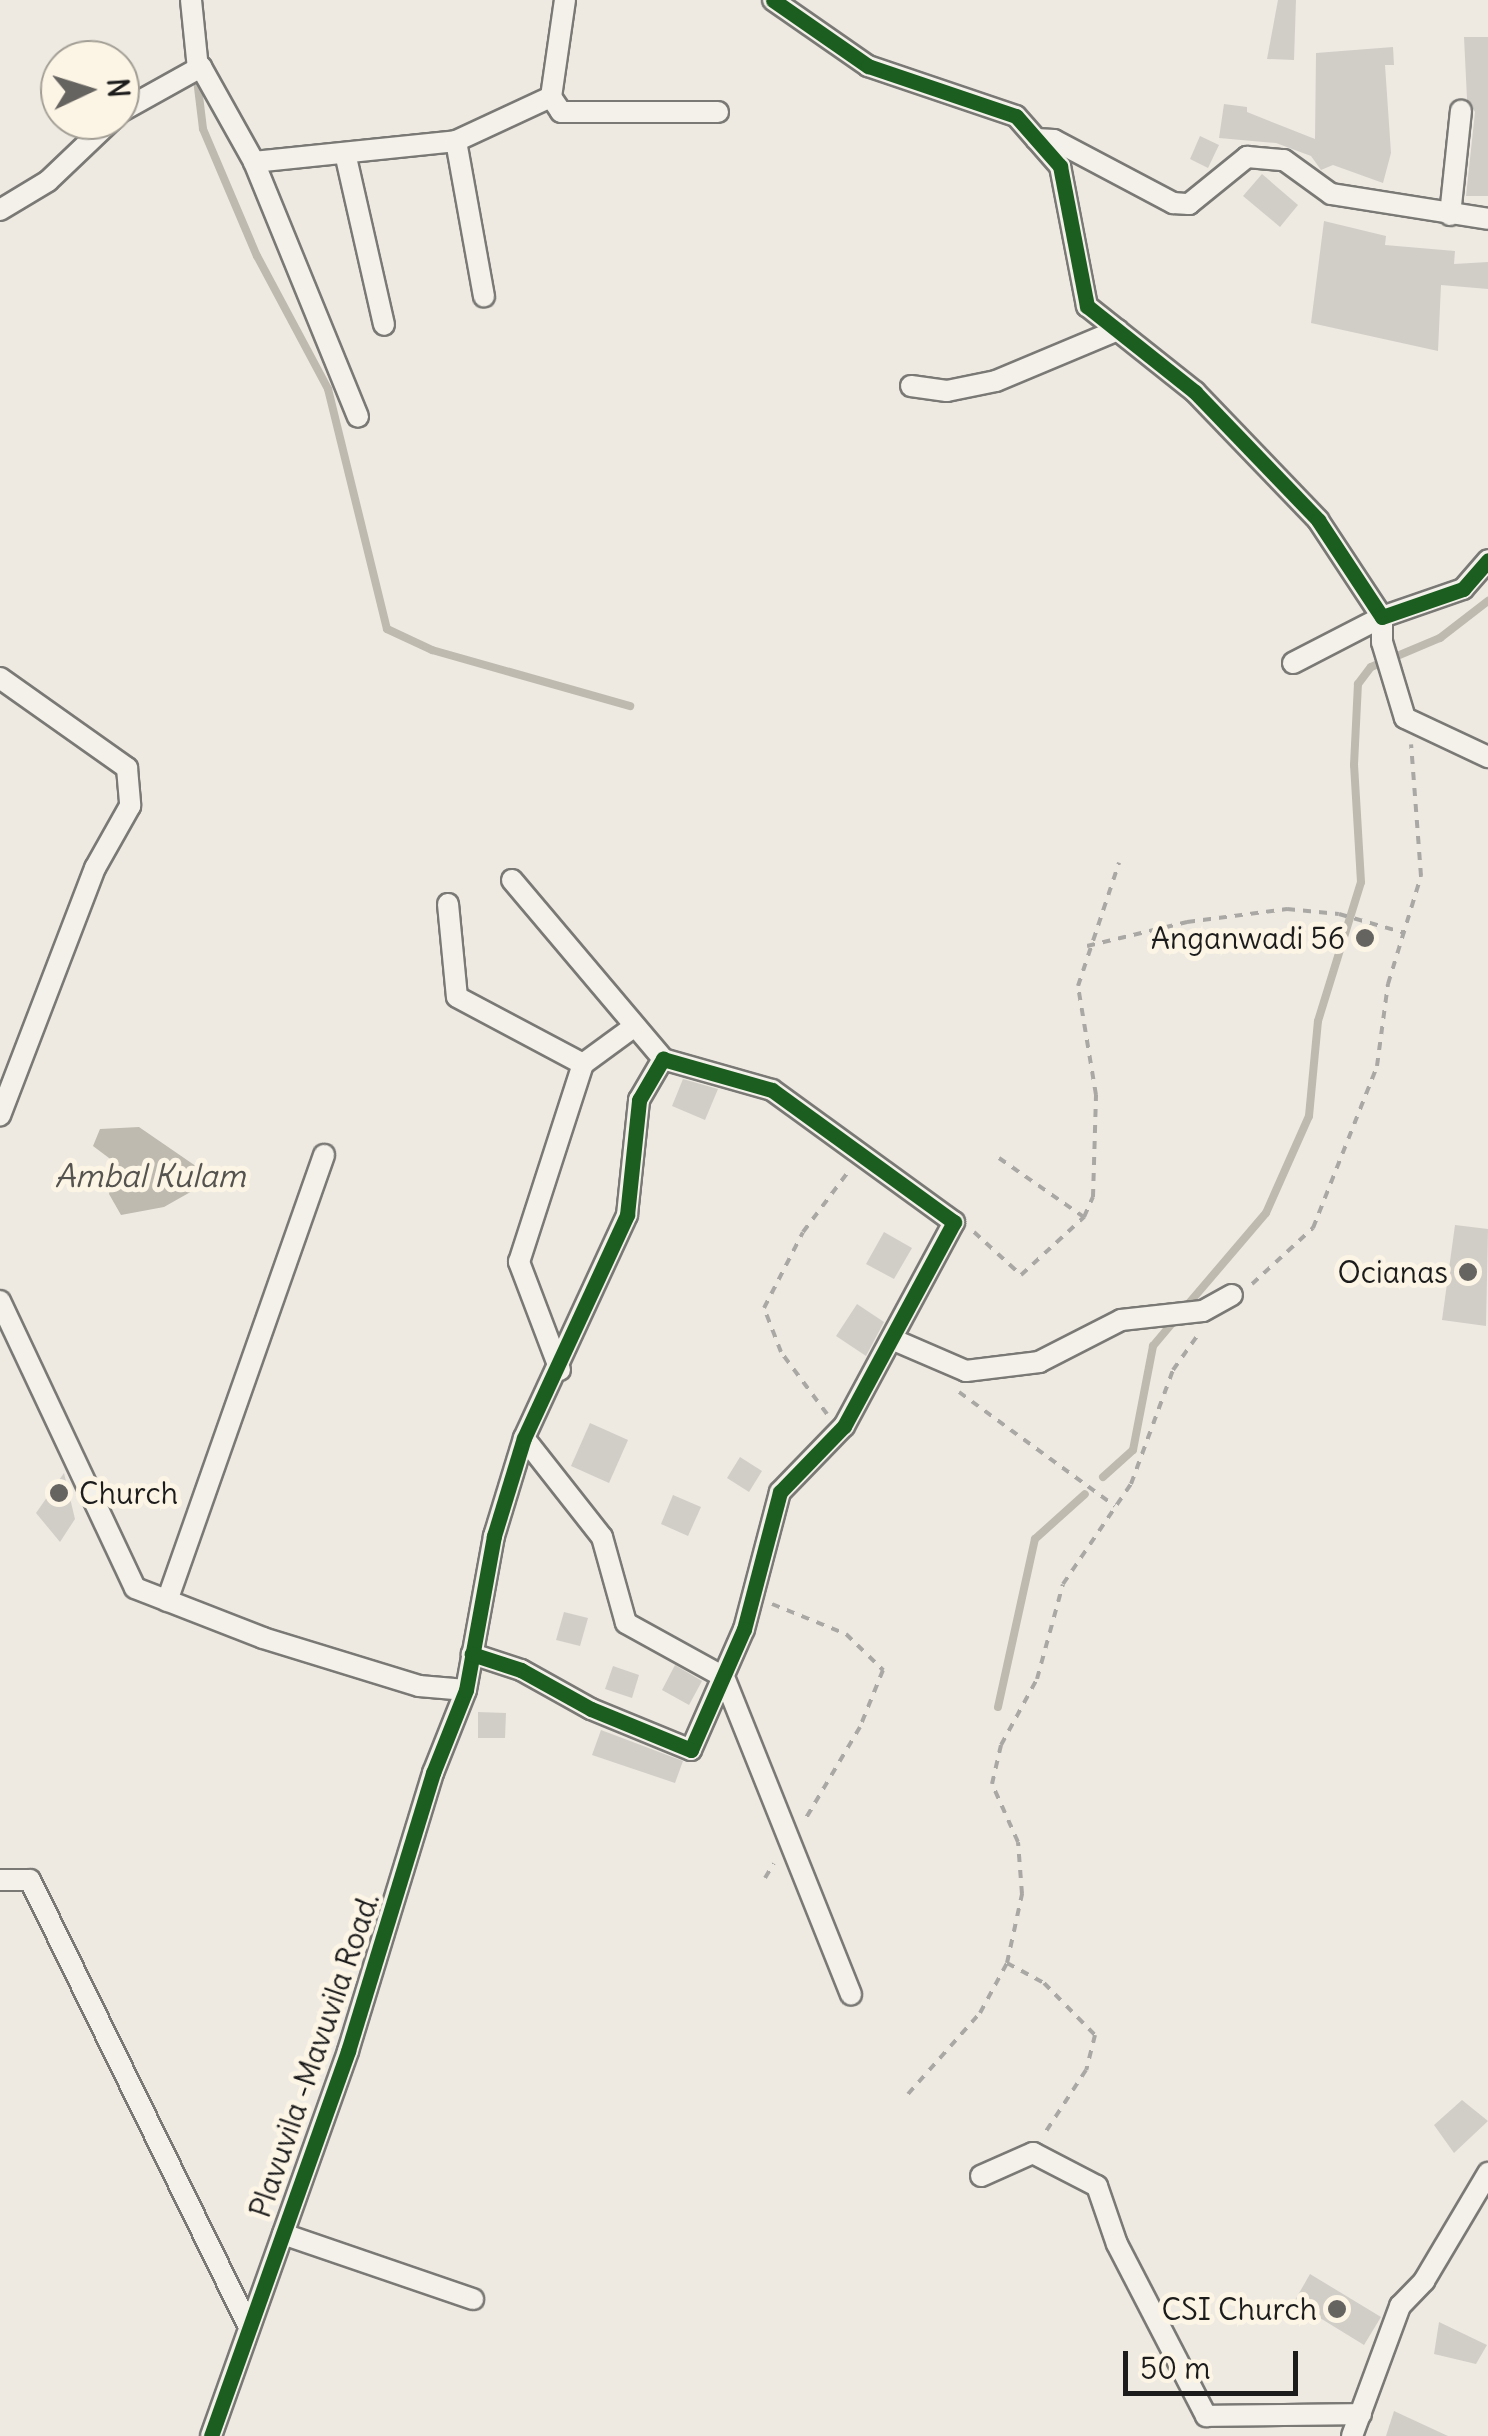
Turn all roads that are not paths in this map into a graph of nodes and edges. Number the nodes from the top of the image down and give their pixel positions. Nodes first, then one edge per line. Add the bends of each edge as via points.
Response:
1 (191, 0) edge
2 (564, 0) edge
3 (773, 0) edge
4 (193, 71) junction
5 (551, 97) junction
6 (140, 101) edge
7 (1461, 111) dead end
8 (718, 112) dead end
9 (1036, 139) junction
10 (91, 140) edge
11 (456, 141) junction
12 (345, 153) junction
13 (254, 162) junction
14 (0, 210) edge
15 (1450, 215) junction
16 (1488, 219) edge
17 (484, 296) dead end
18 (384, 325) dead end
19 (1118, 330) junction
20 (912, 386) dead end
21 (358, 417) dead end
22 (1488, 560) edge
23 (1382, 617) junction
24 (1293, 663) dead end
25 (2, 678) edge
26 (1488, 757) edge
27 (512, 880) dead end
28 (448, 904) dead end
29 (635, 1026) junction
30 (663, 1058) junction
31 (583, 1064) junction
32 (0, 1115) edge
33 (324, 1155) dead end
34 (1232, 1295) road end
35 (0, 1301) edge
36 (894, 1340) junction
37 (560, 1370) junction
38 (524, 1438) junction
39 (168, 1601) junction
40 (472, 1654) junction
41 (724, 1678) junction
42 (466, 1690) junction
43 (0, 1880) edge
44 (851, 1994) dead end
45 (982, 2176) dead end
46 (1487, 2176) edge
47 (283, 2234) junction
48 (473, 2299) dead end
49 (249, 2327) junction
50 (1361, 2414) junction
51 (211, 2436) edge
52 (1352, 2436) edge

1 - 4 street
2 - 5 street
3 - 9 street via 868,66 1016,116
4 - 6 street
4 - 13 street
5 - 8 street via 561,112
5 - 11 street
7 - 15 street
9 - 15 street via 1054,140 1173,203 1189,204 1247,157 1284,160 1331,194
9 - 19 street via 1060,166 1087,306
10 - 14 street via 48,181
11 - 12 street
11 - 17 street
12 - 13 street
12 - 18 street
13 - 21 street
15 - 16 street
19 - 20 street via 996,381 946,391
19 - 23 street via 1196,392 1318,520
22 - 23 street via 1463,590
23 - 24 street
23 - 26 street via 1405,718
25 - 32 street via 126,768 130,806 94,868
27 - 29 street
28 - 31 street via 456,996
29 - 30 street
29 - 31 street
30 - 36 street via 772,1090 954,1222
30 - 37 street, Plavuvila -Mavuvila Road. via 639,1100 627,1216
31 - 37 street via 542,1174 519,1262
33 - 39 street
34 - 36 street via 1206,1317 1122,1320 1039,1362 966,1372
35 - 39 street via 135,1588
36 - 41 street via 840,1430 780,1492
37 - 38 street, Plavuvila -Mavuvila Road.
38 - 40 street, Plavuvila -Mavuvila Road. via 494,1536
38 - 41 street via 602,1538 626,1623
39 - 42 street via 419,1686
40 - 41 street via 521,1670 688,1751
40 - 42 street, Plavuvila -Mavuvila Road.
41 - 44 street
42 - 47 street, Plavuvila -Mavuvila Road.
43 - 49 street via 30,1880
45 - 50 street via 1033,2153 1097,2186 1117,2244 1206,2416
46 - 50 street via 1432,2268 1400,2306
47 - 48 street
47 - 49 street, Plavuvila -Mavuvila Road.
49 - 51 street, Plavuvila -Mavuvila Road.
50 - 52 street

